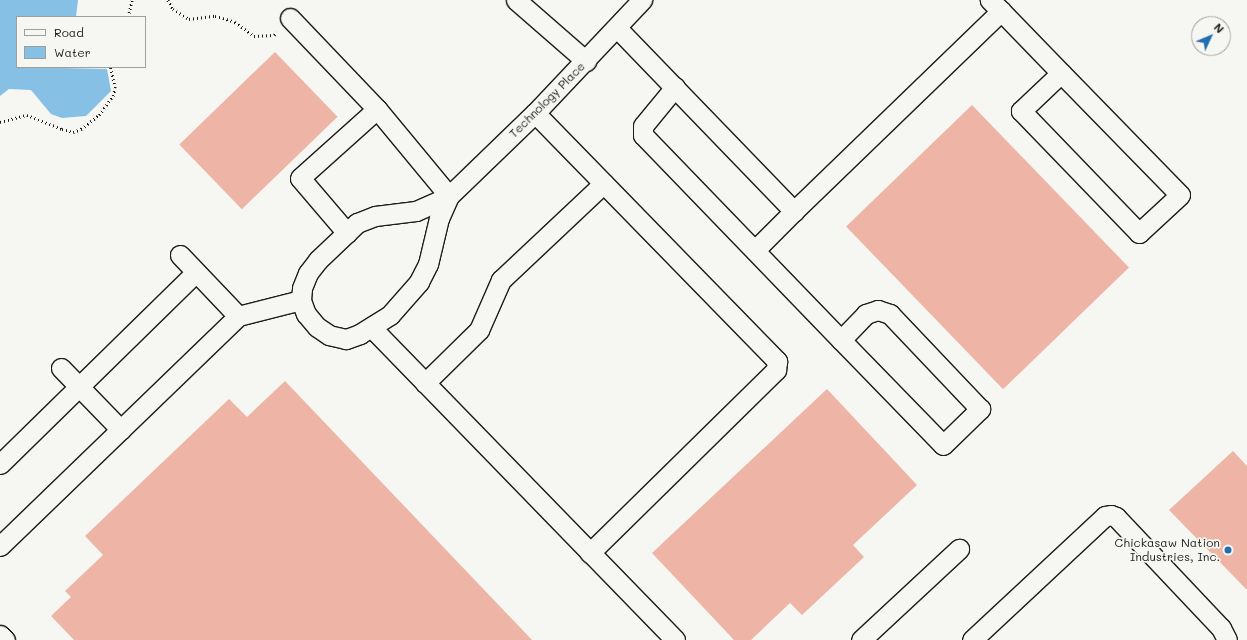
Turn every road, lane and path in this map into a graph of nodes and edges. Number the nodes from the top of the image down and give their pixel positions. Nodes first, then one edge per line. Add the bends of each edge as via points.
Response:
1 (132, 0) edge
2 (168, 0) edge
3 (516, 0) edge
4 (642, 0) edge
5 (996, 6) edge
6 (128, 16) edge
7 (290, 18) joint
8 (617, 28) junction
9 (586, 60) junction
10 (110, 68) edge
11 (1061, 73) junction
12 (674, 87) junction
13 (377, 109) junction
14 (535, 113) junction
15 (0, 122) edge
16 (604, 183) junction
17 (449, 196) junction
18 (794, 211) junction
19 (347, 233) junction
20 (755, 250) junction
21 (180, 255) dead end
22 (196, 272) junction
23 (301, 300) junction
24 (238, 316) junction
25 (371, 327) junction
26 (841, 340) junction
27 (61, 368) dead end
28 (425, 383) junction
29 (79, 386) junction
30 (121, 430) junction
31 (0, 464) edge
32 (0, 546) edge
33 (959, 549) dead end
34 (590, 553) junction
35 (0, 635) edge
36 (5, 640) edge
37 (675, 640) edge
38 (861, 640) edge
39 (972, 640) edge
40 (1227, 640) edge

1 - 6 path
2 - 7 path via 173,9 189,19 215,16 223,18 236,22 254,36 274,35
3 - 9 street
4 - 8 street, Technology Place
5 - 11 street
5 - 18 street
7 - 13 street
8 - 9 street, Technology Place
8 - 12 street
9 - 14 street, Technology Place
10 - 15 path via 115,88 113,96 99,115 81,129 73,132 27,115
11 - 11 street via 1180,195 1139,234 1022,111
12 - 18 street
12 - 20 street via 643,126 643,135
13 - 17 street
13 - 19 street via 300,178
14 - 16 street
14 - 17 street, Technology Place
16 - 28 street via 501,280 496,286 488,313 479,330
16 - 34 street via 777,361 776,370
17 - 19 street, Technology Place via 416,211 375,216 357,223
17 - 25 street, Technology Place via 439,218 428,264 419,282 390,315
18 - 20 street
19 - 23 street, Technology Place via 308,273 302,288
20 - 26 street
21 - 22 street
22 - 24 street
22 - 29 street
23 - 24 street
23 - 25 street, Technology Place via 306,314 317,327 329,335 346,339
24 - 30 street
25 - 28 street
26 - 26 street via 943,445 980,409 890,314 878,310 866,314
27 - 29 street
28 - 34 street
29 - 30 street
29 - 31 street
30 - 32 street
33 - 38 street
34 - 37 street
35 - 36 street
39 - 40 street via 1110,514 1116,517 1216,622

